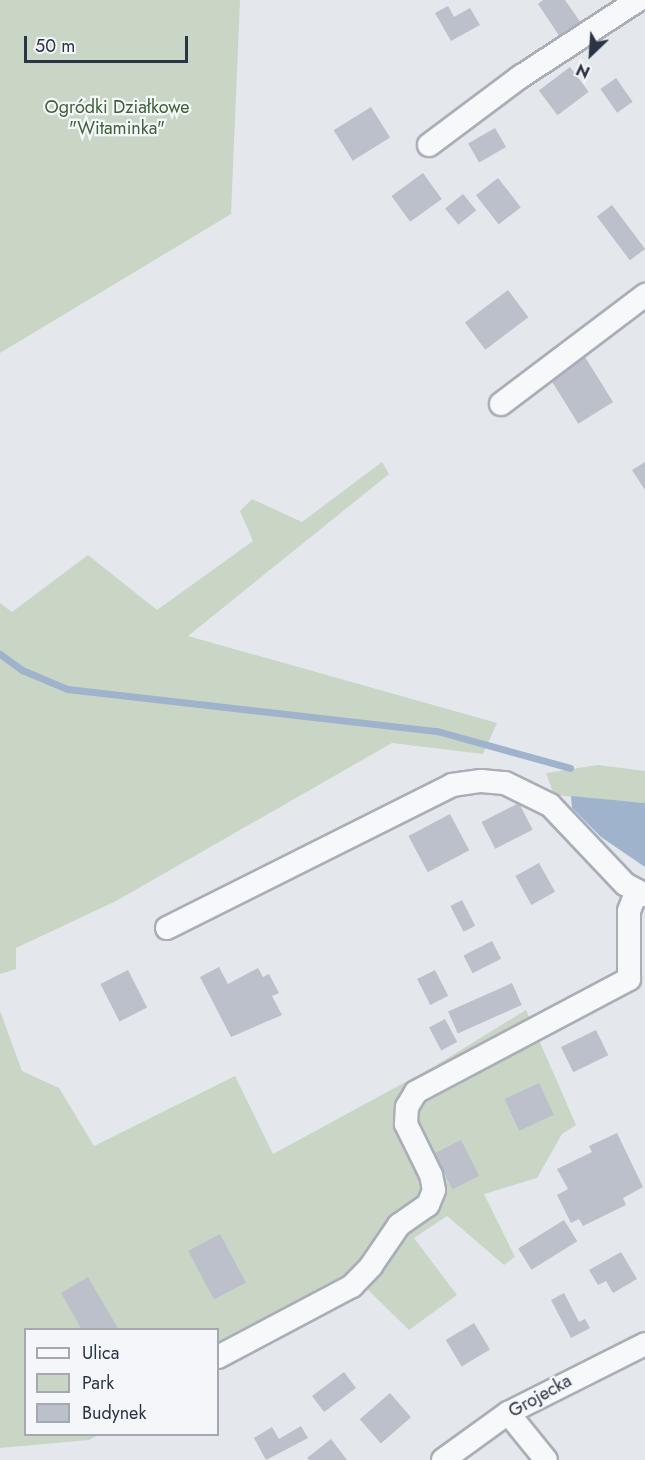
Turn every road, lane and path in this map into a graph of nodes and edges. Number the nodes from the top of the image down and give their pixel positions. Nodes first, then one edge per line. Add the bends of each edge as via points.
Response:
1 (638, 0) edge
2 (429, 145) dead end
3 (645, 296) edge
4 (501, 404) dead end
5 (641, 892) edge
6 (167, 928) dead end
7 (645, 1344) edge
8 (219, 1356) edge
9 (508, 1413) junction
10 (443, 1460) edge
11 (546, 1460) edge

1 - 2 street via 520,77
3 - 4 street
5 - 6 street via 625,884 549,805 505,783 481,781 452,785
5 - 8 street via 629,911 629,979 416,1092 407,1107 406,1124 431,1175 434,1190 428,1205 399,1225 371,1266 351,1286
7 - 9 street, Grojecka
9 - 10 street, Grojecka
9 - 11 street

